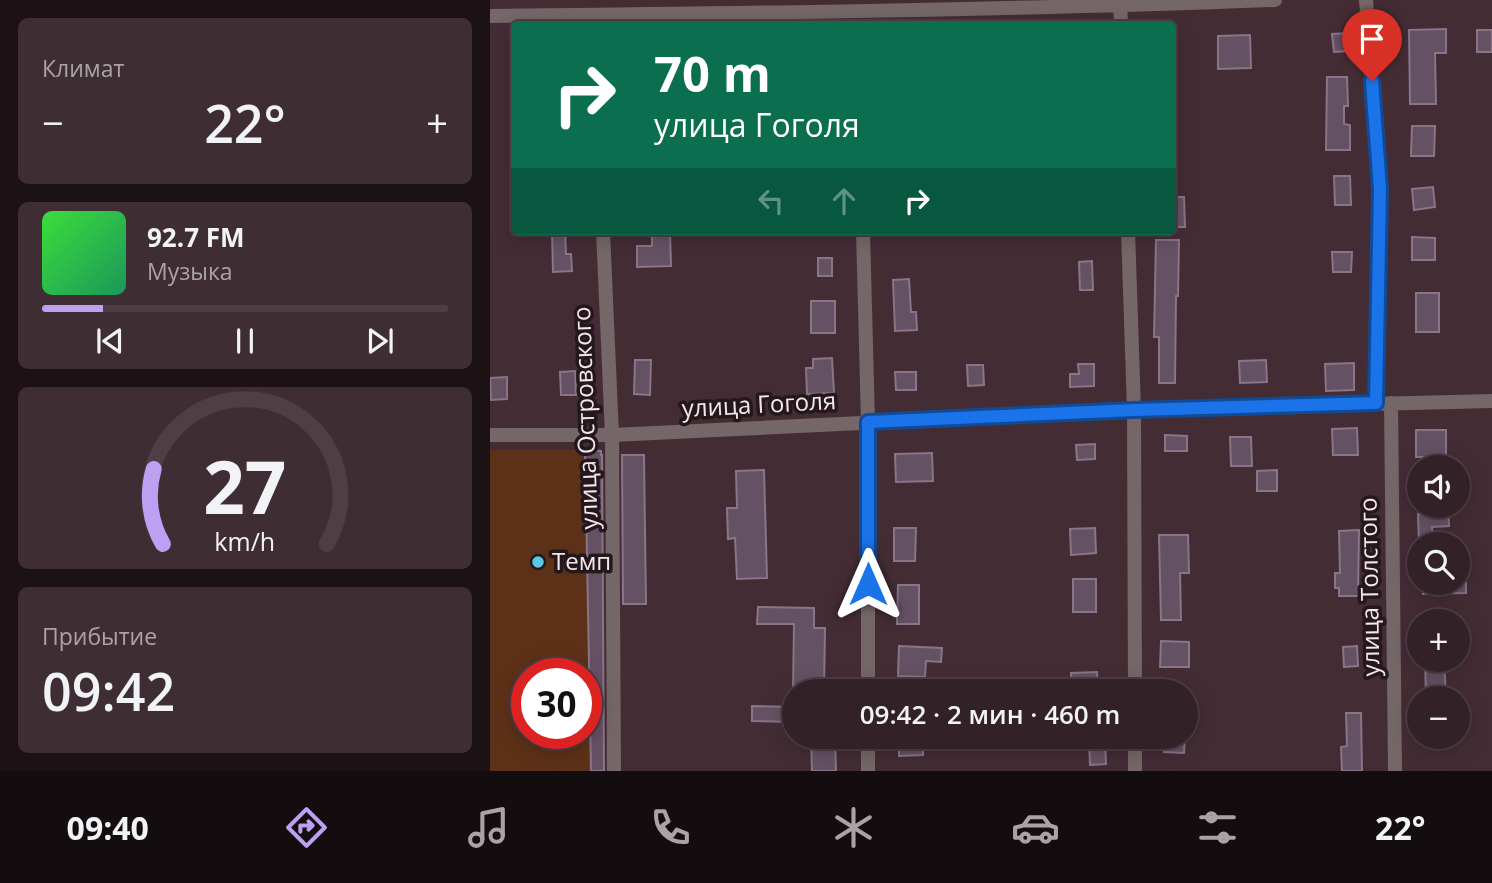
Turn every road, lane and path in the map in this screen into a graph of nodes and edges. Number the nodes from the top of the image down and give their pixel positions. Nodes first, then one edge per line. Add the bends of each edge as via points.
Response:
1 (1275, 0) edge
2 (1366, 0) edge
3 (1120, 3) edge
4 (872, 6) edge
5 (598, 13) edge
6 (490, 16) edge
7 (858, 18) edge
8 (1121, 21) edge
9 (603, 235) edge
10 (863, 235) edge
11 (1128, 235) edge
12 (1492, 401) edge
13 (1384, 403) junction
14 (1134, 410) junction
15 (868, 422) junction
16 (490, 435) edge
17 (612, 435) junction
18 (868, 679) edge
19 (1135, 679) edge
20 (868, 749) edge
21 (1135, 749) edge
22 (614, 771) edge
23 (868, 771) edge
24 (1135, 771) edge
25 (1395, 771) edge

1 - 3 street
2 - 13 street, улица Толстого via 1380,189
3 - 4 street
3 - 8 street
4 - 7 street
5 - 6 street
5 - 7 street
9 - 17 street, улица Островского
10 - 15 street
11 - 14 street
12 - 13 street, улица Гоголя
13 - 14 street, улица Гоголя
13 - 25 street, улица Толстого
14 - 15 street, улица Гоголя
14 - 19 street
15 - 17 street, улица Гоголя
15 - 18 street
16 - 17 street, улица Гоголя
17 - 22 street, улица Островского
20 - 23 street
21 - 24 street

